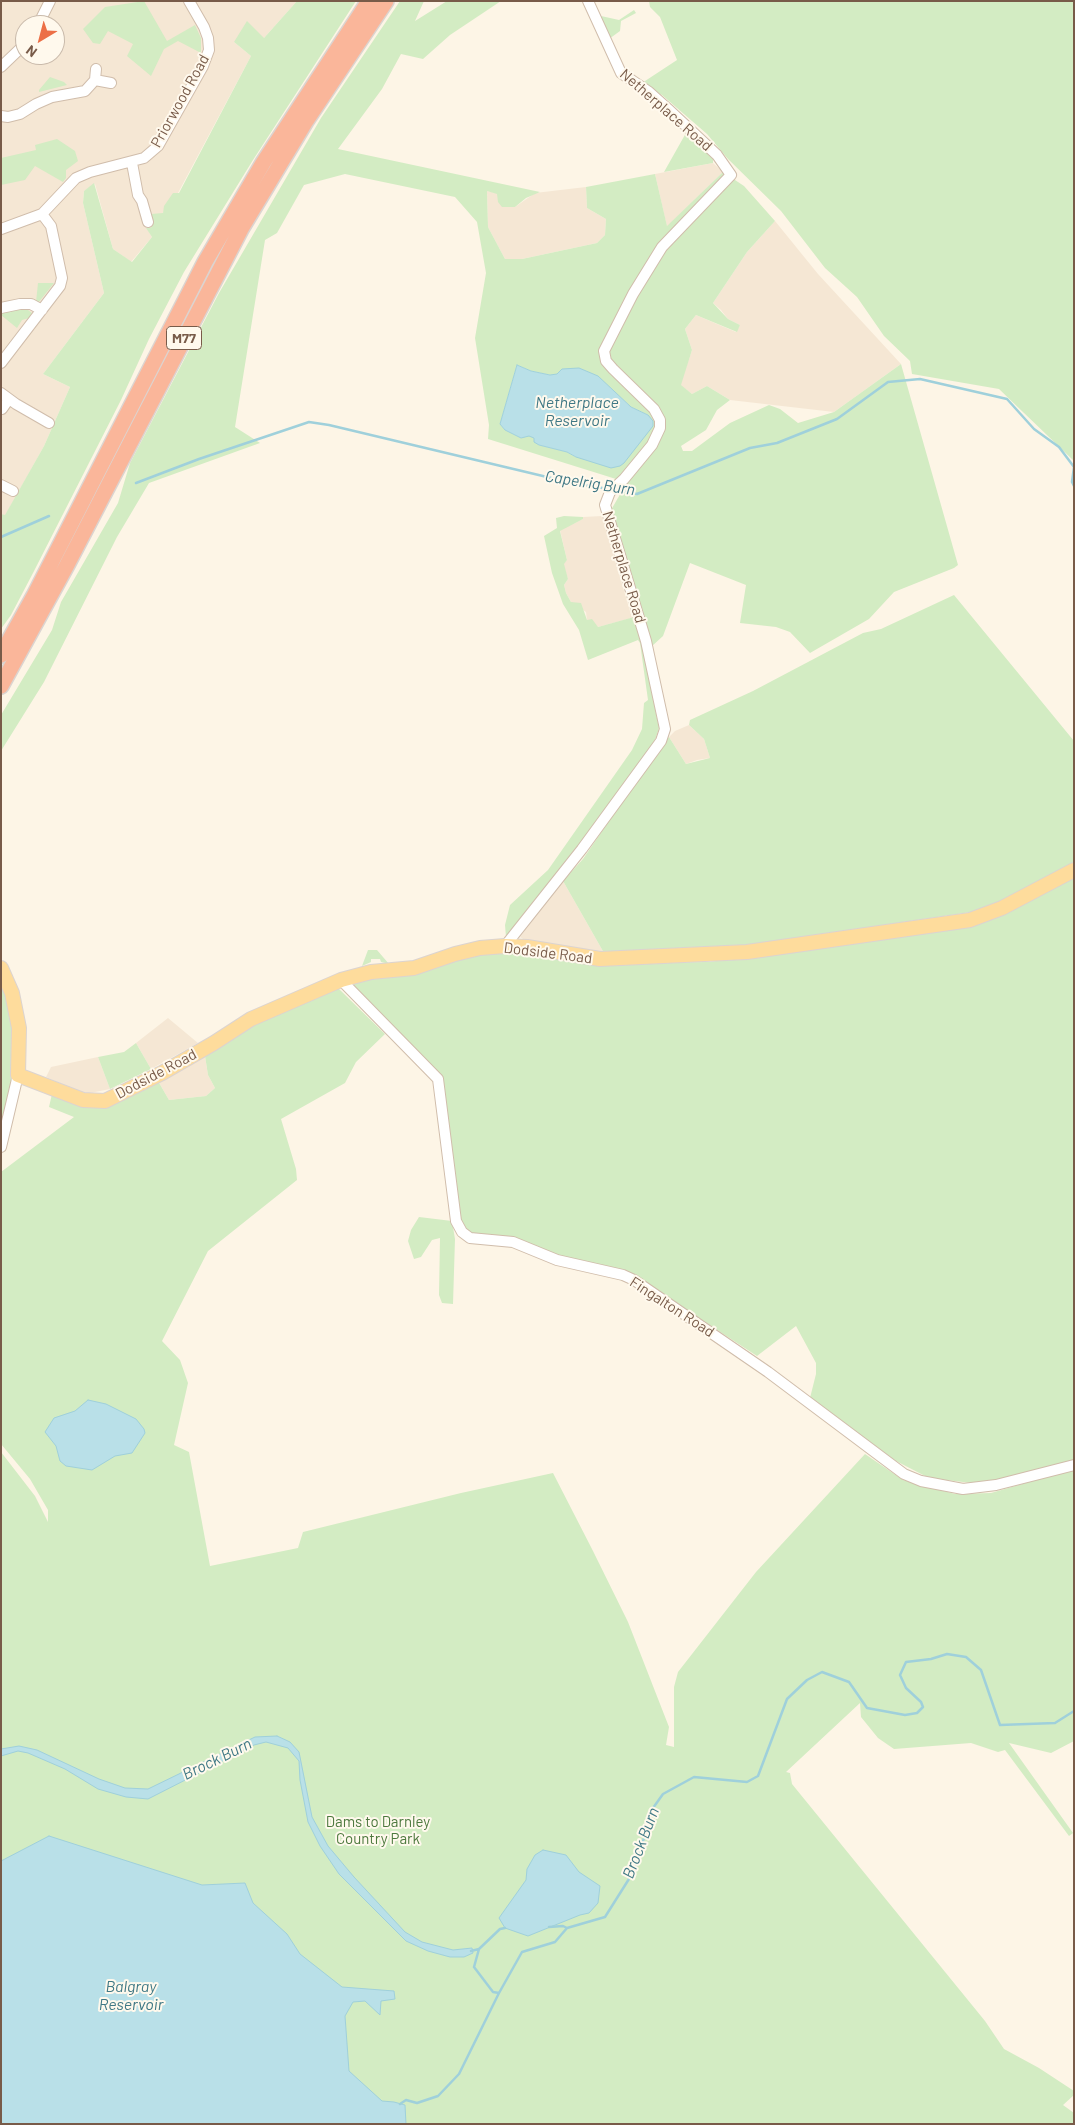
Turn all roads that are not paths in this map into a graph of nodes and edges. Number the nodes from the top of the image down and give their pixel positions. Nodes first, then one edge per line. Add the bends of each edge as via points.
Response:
1 (50, 1) edge
2 (188, 1) edge
3 (369, 1) edge
4 (386, 1) edge
5 (588, 1) edge
6 (43, 15) edge
7 (15, 54) edge
8 (1, 67) edge
9 (111, 83) dead end
10 (1, 116) edge
11 (132, 162) junction
12 (156, 210) dead end
13 (42, 214) junction
14 (1, 229) edge
15 (1, 308) edge
16 (42, 310) junction
17 (1, 363) edge
18 (5, 396) edge
19 (2, 409) edge
20 (49, 423) dead end
21 (1, 485) edge
22 (13, 491) dead end
23 (1, 655) edge
24 (1, 686) edge
25 (1074, 870) edge
26 (505, 946) junction
27 (1, 968) edge
28 (340, 980) junction
29 (18, 1075) junction
30 (1, 1147) edge
31 (1074, 1465) edge

1 - 6 street
2 - 11 street, Priorwood Road via 204,27 209,50 158,146 144,158
3 - 23 highway, M77 via 263,163 205,262 32,601
4 - 24 highway, M77 via 306,121 241,229
5 - 26 street, Netherplace Road via 621,73 669,110 716,155 731,175 662,247 624,310 604,351 606,361 654,409 660,420 652,445 610,492 605,505 646,641 665,729 661,742 650,757
7 - 8 street
9 - 10 street via 96,74 85,91 52,97 20,114
11 - 12 street via 146,217
11 - 13 street, Priorwood Road via 76,178
13 - 14 street, Priorwood Road
13 - 16 street via 51,226 62,278 60,286
15 - 16 street via 31,304
16 - 17 street
18 - 19 street
18 - 20 street
21 - 22 street
25 - 26 main road, Dodside Road via 1002,908 970,920 747,952 600,959
26 - 28 main road, Dodside Road via 463,952 414,968 371,972
27 - 29 main road via 12,993 19,1028
28 - 29 main road, Dodside Road via 251,1019 162,1073 105,1101 82,1100
28 - 31 street, Fingalton Road via 438,1079 456,1221 470,1238 513,1242 557,1260 634,1280 768,1372 904,1474 921,1481 963,1490
29 - 30 street

